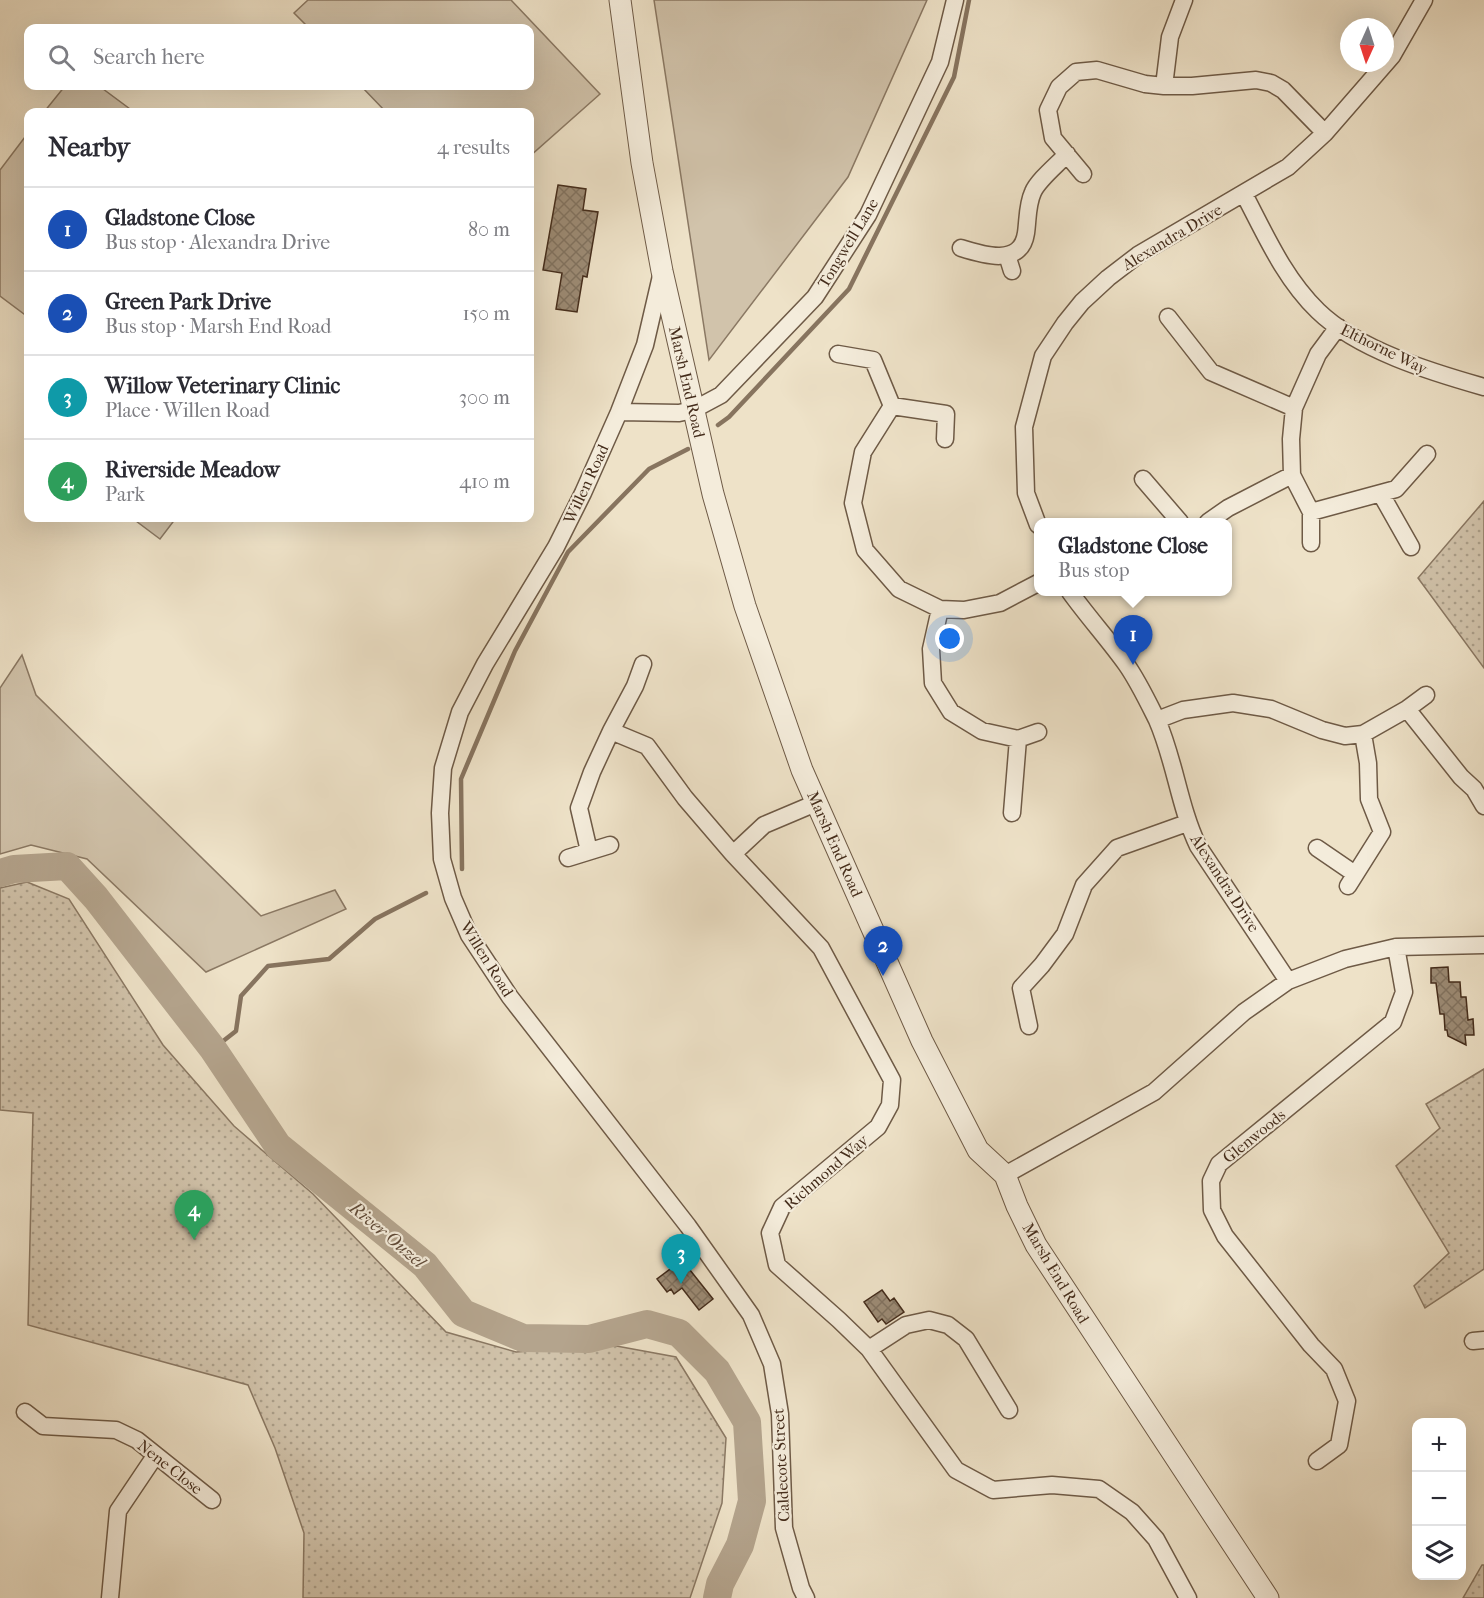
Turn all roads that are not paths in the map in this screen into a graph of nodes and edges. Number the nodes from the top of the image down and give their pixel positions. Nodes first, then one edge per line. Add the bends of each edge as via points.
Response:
1 (620, 0) edge
2 (955, 0) edge
3 (1184, 0) edge
4 (1424, 0) edge
5 (1164, 86) junction
6 (1325, 133) junction
7 (1067, 154) junction
8 (1083, 174) dead end
9 (1244, 194) junction
10 (961, 248) dead end
11 (662, 271) junction
12 (1168, 317) dead end
13 (1338, 327) junction
14 (838, 354) dead end
15 (1484, 387) edge
16 (892, 406) junction
17 (1294, 408) junction
18 (693, 410) junction
19 (619, 412) junction
20 (945, 439) dead end
21 (1427, 454) dead end
22 (1292, 475) junction
23 (1143, 479) dead end
24 (1381, 494) junction
25 (1311, 512) junction
26 (1035, 518) edge
27 (1177, 518) edge
28 (1214, 518) edge
29 (1311, 543) dead end
30 (1411, 547) dead end
31 (1034, 585) edge
32 (1073, 596) edge
33 (940, 609) junction
34 (643, 664) dead end
35 (1426, 695) dead end
36 (1407, 709) junction
37 (1157, 720) junction
38 (612, 731) junction
39 (1038, 732) dead end
40 (1363, 734) junction
41 (1018, 740) junction
42 (816, 803) junction
43 (1484, 806) edge
44 (1012, 813) dead end
45 (1187, 823) junction
46 (610, 844) dead end
47 (1317, 848) dead end
48 (589, 851) junction
49 (733, 854) junction
50 (568, 858) dead end
51 (1484, 945) edge
52 (1396, 947) junction
53 (1288, 981) junction
54 (1029, 1026) dead end
55 (1005, 1175) junction
56 (869, 1349) junction
57 (772, 1364) joint
58 (1009, 1410) dead end
59 (25, 1412) dead end
60 (155, 1456) junction
61 (1317, 1461) dead end
62 (212, 1500) dead end
63 (110, 1598) edge
64 (806, 1598) edge
65 (1188, 1598) edge
66 (1268, 1598) edge

1 - 11 street, Marsh End Road via 642,163
2 - 18 street, Tongwell Lane via 940,62 868,215 815,297 721,395
3 - 5 street via 1170,37
4 - 6 street, Alexandra Drive via 1392,56
5 - 6 street via 1247,80 1271,83 1283,90
5 - 7 street via 1097,70 1076,72 1059,87 1048,110 1053,138
6 - 9 street, Alexandra Drive via 1288,167
7 - 8 street
7 - 10 street via 1034,189 1026,235 1010,263
9 - 13 street, Elthorne Way via 1295,284
9 - 26 street, Alexandra Drive via 1138,255 1108,278 1082,302 1043,356 1024,427 1026,494
11 - 18 street, Marsh End Road
11 - 19 street, Willen Road via 645,345
12 - 17 street via 1211,372
13 - 15 street, Elthorne Way via 1402,361
13 - 17 street via 1318,354
14 - 16 street via 873,360
16 - 20 street via 946,414
16 - 33 street via 863,452 853,503 866,550 899,589
17 - 22 street
18 - 19 street
18 - 42 street, Marsh End Road via 745,606
19 - 57 street, Willen Road via 556,547 460,712 443,768 442,859 469,935 510,997 688,1226 751,1315
21 - 24 street via 1396,489
22 - 25 street
22 - 28 street
23 - 27 street
24 - 25 street
24 - 30 street
25 - 29 street
31 - 33 street via 1000,603 964,610
32 - 37 street, Alexandra Drive via 1127,665
33 - 41 street via 932,649 933,683 951,712 982,731
34 - 38 street
35 - 36 street
36 - 40 street
36 - 43 street
37 - 40 street via 1183,711 1233,703 1271,709 1345,736
37 - 45 street, Alexandra Drive
38 - 48 street via 579,808
38 - 49 street, Richmond Way via 647,746
39 - 41 street
40 - 47 street via 1369,799 1382,832 1352,880
41 - 44 street
42 - 49 street via 764,825
42 - 55 street, Marsh End Road via 922,1041 978,1150
45 - 53 street, Alexandra Drive via 1198,846
45 - 54 street via 1117,848 1084,885 1065,934 1021,988
46 - 48 street
48 - 50 street
49 - 56 street, Richmond Way via 821,948 892,1080 890,1105 878,1127 782,1207 770,1233 777,1265
51 - 52 street
52 - 53 street via 1345,959
52 - 61 street, Glenwoods via 1404,992 1393,1022 1219,1164 1211,1181 1212,1210 1225,1236 1334,1369 1347,1401 1339,1445
53 - 55 street via 1244,1012 1154,1092
55 - 66 street, Marsh End Road via 1036,1245
56 - 58 street via 906,1325 929,1320 948,1325 966,1339
56 - 65 street, Richmond Way via 956,1470 993,1490 1052,1485 1099,1490 1132,1512 1156,1539
57 - 64 street, Caldecote Street via 780,1414 784,1528
59 - 60 street, Nene Close via 43,1426 116,1430 137,1440
60 - 62 street, Nene Close
60 - 63 street via 118,1510

